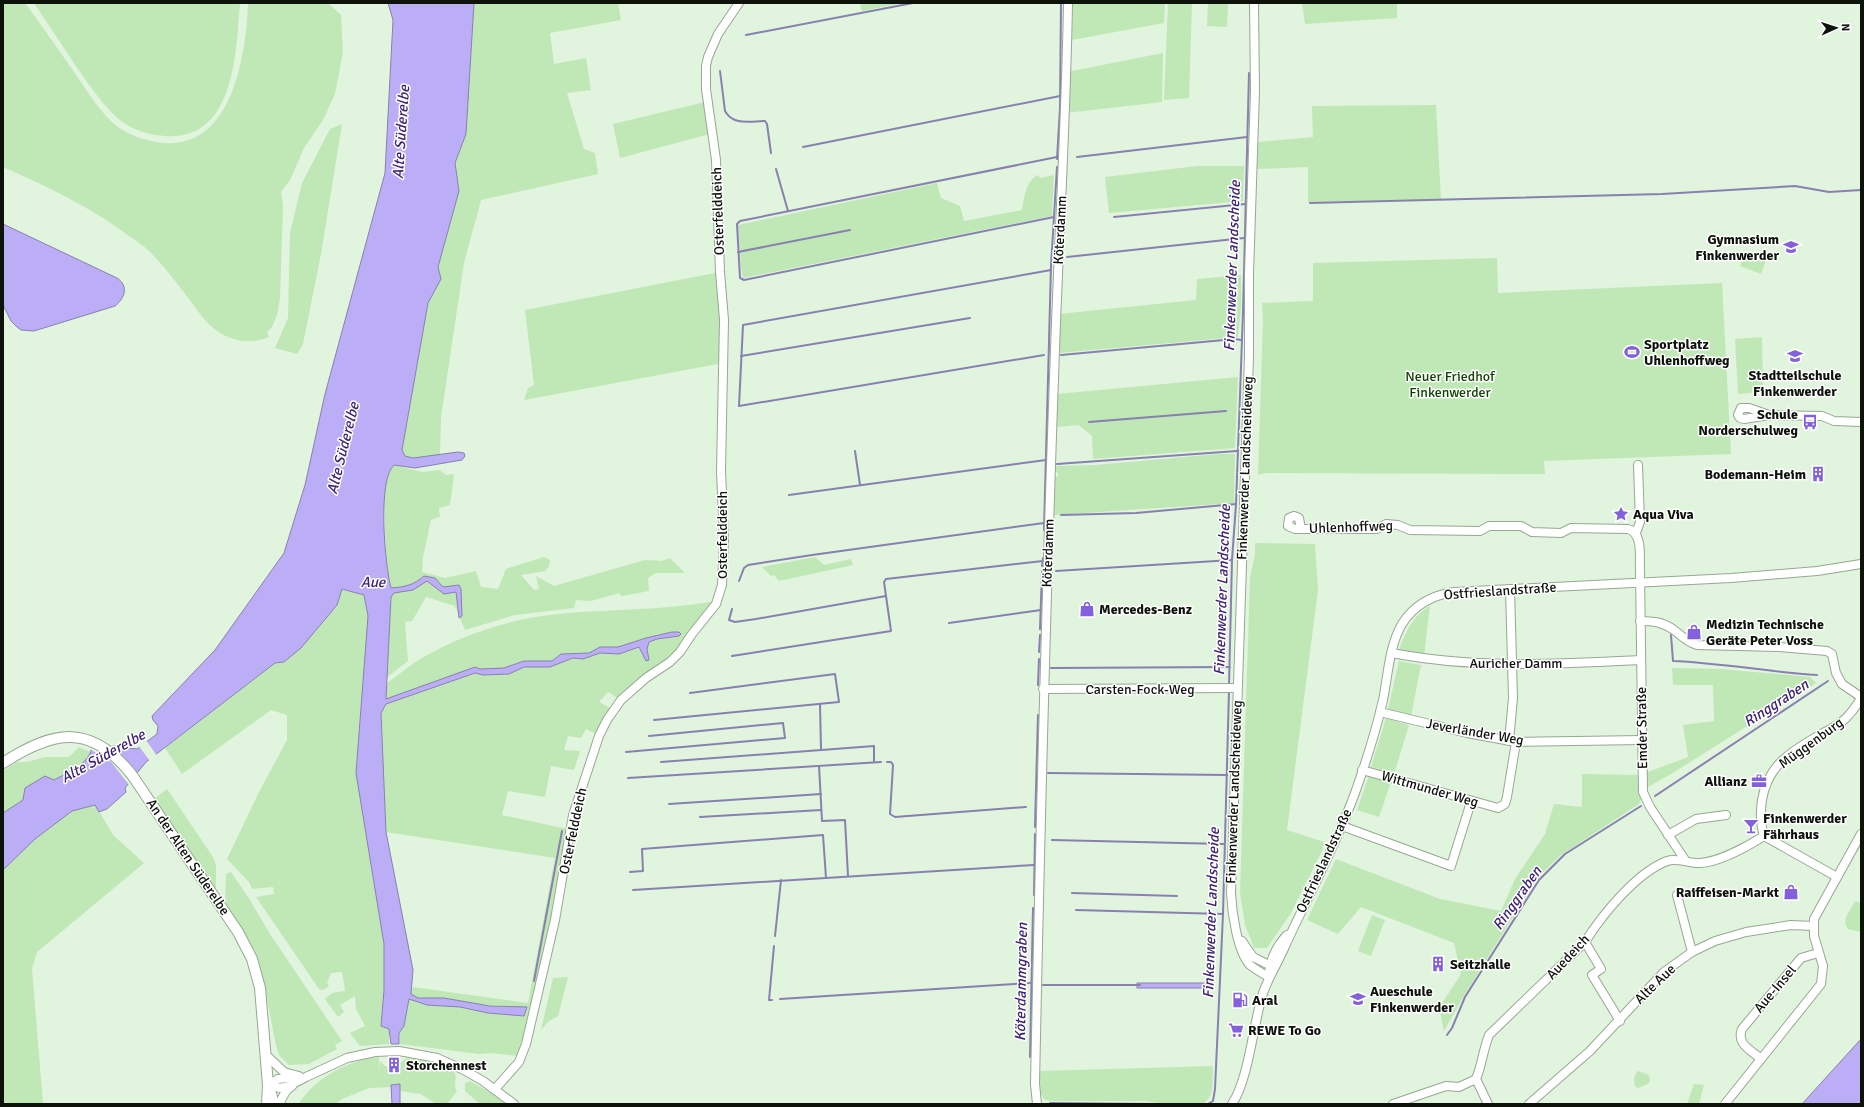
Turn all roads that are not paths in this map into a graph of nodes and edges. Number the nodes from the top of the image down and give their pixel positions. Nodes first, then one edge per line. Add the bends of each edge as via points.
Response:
1 (739, 3) edge
2 (1068, 3) edge
3 (1254, 3) edge
4 (1769, 414) dead end
5 (1861, 422) edge
6 (1638, 465) dead end
7 (1301, 529) dead end
8 (1636, 533) junction
9 (1861, 564) edge
10 (1639, 583) junction
11 (1510, 589) junction
12 (1640, 621) junction
13 (1392, 653) junction
14 (1641, 660) junction
15 (1512, 664) junction
16 (1232, 688) junction
17 (1044, 689) junction
18 (1861, 698) edge
19 (1858, 709) edge
20 (1380, 712) junction
21 (1643, 740) junction
22 (1513, 741) junction
23 (3, 763) edge
24 (1362, 770) junction
25 (1471, 802) junction
26 (1726, 815) dead end
27 (1342, 826) junction
28 (1861, 834) edge
29 (1668, 835) junction
30 (1764, 836) junction
31 (1685, 860) junction
32 (1837, 877) junction
33 (1677, 895) dead end
34 (1813, 926) junction
35 (1292, 928) junction
36 (1238, 932) junction
37 (1585, 942) junction
38 (1692, 952) junction
39 (1818, 953) junction
40 (1269, 965) junction
41 (1269, 977) junction
42 (1620, 1021) junction
43 (266, 1055) junction
44 (1761, 1058) junction
45 (302, 1077) junction
46 (1476, 1079) junction
47 (268, 1085) junction
48 (293, 1085) junction
49 (495, 1089) junction
50 (266, 1104) edge
51 (274, 1104) edge
52 (279, 1104) edge
53 (514, 1104) edge
54 (1037, 1104) edge
55 (1232, 1104) edge
56 (1393, 1104) edge
57 (1488, 1104) edge
58 (1529, 1104) edge
59 (1725, 1104) edge

1 - 49 street, Osterfelddeich via 718,34 706,66 706,89 716,160 724,320 722,585 716,604 680,652 621,700 599,736 574,816 555,920 526,1044 519,1062
2 - 17 street, Köterdamm
3 - 16 street, Finkenwerder Landscheideweg via 1255,91 1249,356
4 - 5 street via 1822,416 1834,421
6 - 8 street via 1640,522
7 - 8 street, Uhlenhoffweg via 1377,529 1388,524 1410,530 1480,531 1489,526 1521,526 1532,532 1561,532 1574,528 1628,530
8 - 10 street
9 - 10 street, Ostfrieslandstraße via 1789,574
10 - 11 street, Ostfrieslandstraße
10 - 12 street, Emder Straße
11 - 13 street, Ostfrieslandstraße via 1451,592 1427,600 1402,624
11 - 15 street
12 - 14 street, Emder Straße
12 - 18 street via 1665,624 1689,643 1697,645 1778,646 1827,651 1832,654 1836,673 1842,684
13 - 15 street, Auricher Damm via 1457,662
13 - 20 street, Ostfrieslandstraße
14 - 15 street, Auricher Damm
14 - 21 street, Emder Straße
15 - 22 street
16 - 17 street, Carsten-Fock-Weg
16 - 36 street, Finkenwerder Landscheideweg via 1231,893
17 - 54 street, Köterdamm via 1035,1084
18 - 19 street, Müggenburg
19 - 30 street, Müggenburg via 1801,746 1780,762 1771,773 1764,787 1760,811
20 - 22 street, Jeverländer Weg via 1460,732
20 - 24 street, Ostfrieslandstraße
21 - 22 street, Jeverländer Weg
21 - 29 street, Emder Straße via 1643,792
22 - 25 street, Wittmunder Weg via 1505,804 1498,808
23 - 43 main road, An der Alten Süderelbe via 40,742 61,737 97,743 111,752 128,769 248,950 260,988
24 - 25 street, Wittmunder Weg
24 - 27 street, Ostfrieslandstraße
25 - 27 street via 1451,866
26 - 29 street via 1696,819
27 - 35 street, Ostfrieslandstraße
28 - 32 street
29 - 31 street, Emder Straße
30 - 31 street, Auedeich via 1711,861 1700,863
30 - 32 street
31 - 37 street, Auedeich via 1668,860 1637,881 1611,906
32 - 34 street
33 - 38 street
34 - 38 street, Alte Aue via 1791,925 1746,932
34 - 39 street
35 - 40 street, Ostfrieslandstraße
35 - 41 street, Ostfrieslandstraße via 1276,968
36 - 40 street, Finkenwerder Landscheideweg via 1253,957
36 - 41 street, Finkenwerder Landscheideweg via 1240,946 1247,960
37 - 42 street via 1601,969 1592,974
37 - 46 street, Auedeich via 1489,1036
38 - 42 street, Alte Aue via 1659,978
39 - 44 street via 1823,966 1821,984
39 - 44 street, Aue-Insel via 1801,958 1742,1029 1742,1044
40 - 41 street, Ostfrieslandstraße
41 - 55 street, Ostfrieslandstraße via 1262,995 1243,1076
42 - 58 street, Alte Aue via 1581,1060
43 - 45 street via 284,1072
43 - 47 main road, An der Alten Süderelbe
44 - 59 street
45 - 47 street via 278,1079
45 - 48 street
45 - 49 street via 343,1059 394,1051 426,1055 445,1061
46 - 56 street via 1459,1087 1443,1087
46 - 57 street
47 - 48 street via 280,1088
47 - 50 main road
47 - 51 main road
48 - 52 street via 286,1091
49 - 53 street

